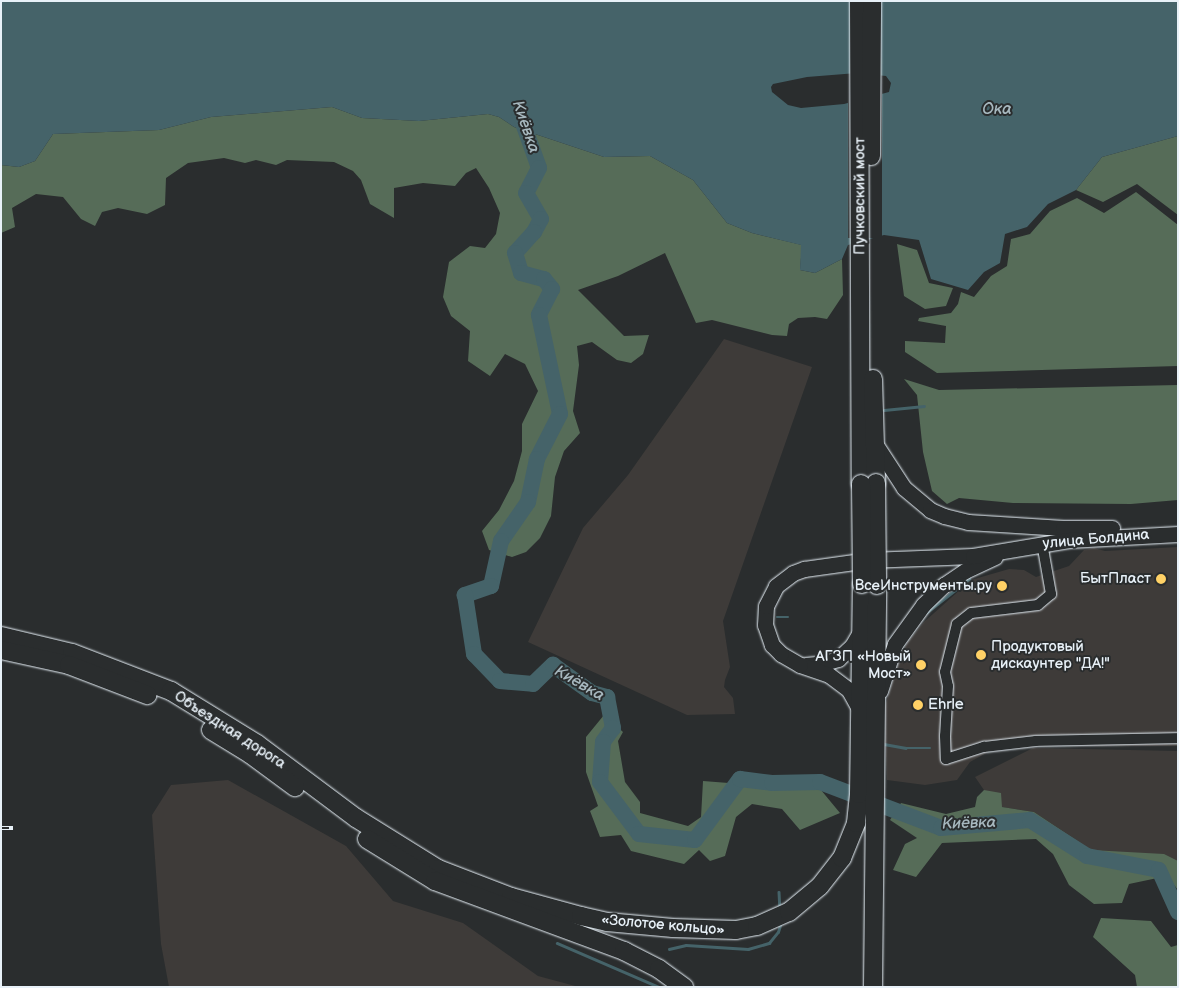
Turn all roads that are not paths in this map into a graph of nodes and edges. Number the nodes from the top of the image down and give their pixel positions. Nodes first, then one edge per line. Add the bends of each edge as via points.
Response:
1 (859, 1) edge
2 (872, 1) edge
3 (867, 391) junction
4 (876, 445) junction
5 (869, 483) junction
6 (1170, 534) edge
7 (1042, 544) junction
8 (1015, 548) junction
9 (869, 584) junction
10 (862, 629) junction
11 (1, 636) edge
12 (1, 650) edge
13 (800, 665) junction
14 (868, 712) junction
15 (1178, 738) edge
16 (436, 875) junction
17 (684, 987) edge
18 (873, 987) edge

1 - 3 highway, Пучковский мост
2 - 3 highway, Пучковский мост
3 - 4 highway
3 - 5 highway
4 - 5 highway
4 - 6 main road via 904,488 930,510 944,516 968,522 1063,528 1133,528
5 - 9 highway, bridge
6 - 7 main road, улица Болдина
7 - 8 main road, улица Болдина
7 - 15 street via 1050,594 1038,604 972,613 957,624 945,672 948,686 944,736 946,759 984,747 1036,741
8 - 13 main road via 973,556 868,560 793,573 770,595 765,625 772,645 780,654
8 - 14 main road via 965,572 923,605 895,644
9 - 10 highway
9 - 14 highway, «Золотое кольцо»
10 - 13 main road via 852,646 838,659
10 - 14 highway
11 - 16 highway, Объездная дорога via 72,653 171,691 257,744
12 - 16 highway, Объездная дорога via 69,665 166,702 250,754 348,826
13 - 14 main road via 829,675 849,690
14 - 16 highway, «Золотое кольцо» via 856,822 842,858 820,886 789,912 756,926 736,930 607,922
14 - 18 highway, «Золотое кольцо»
16 - 17 highway, «Золотое кольцо» via 624,951 659,969

